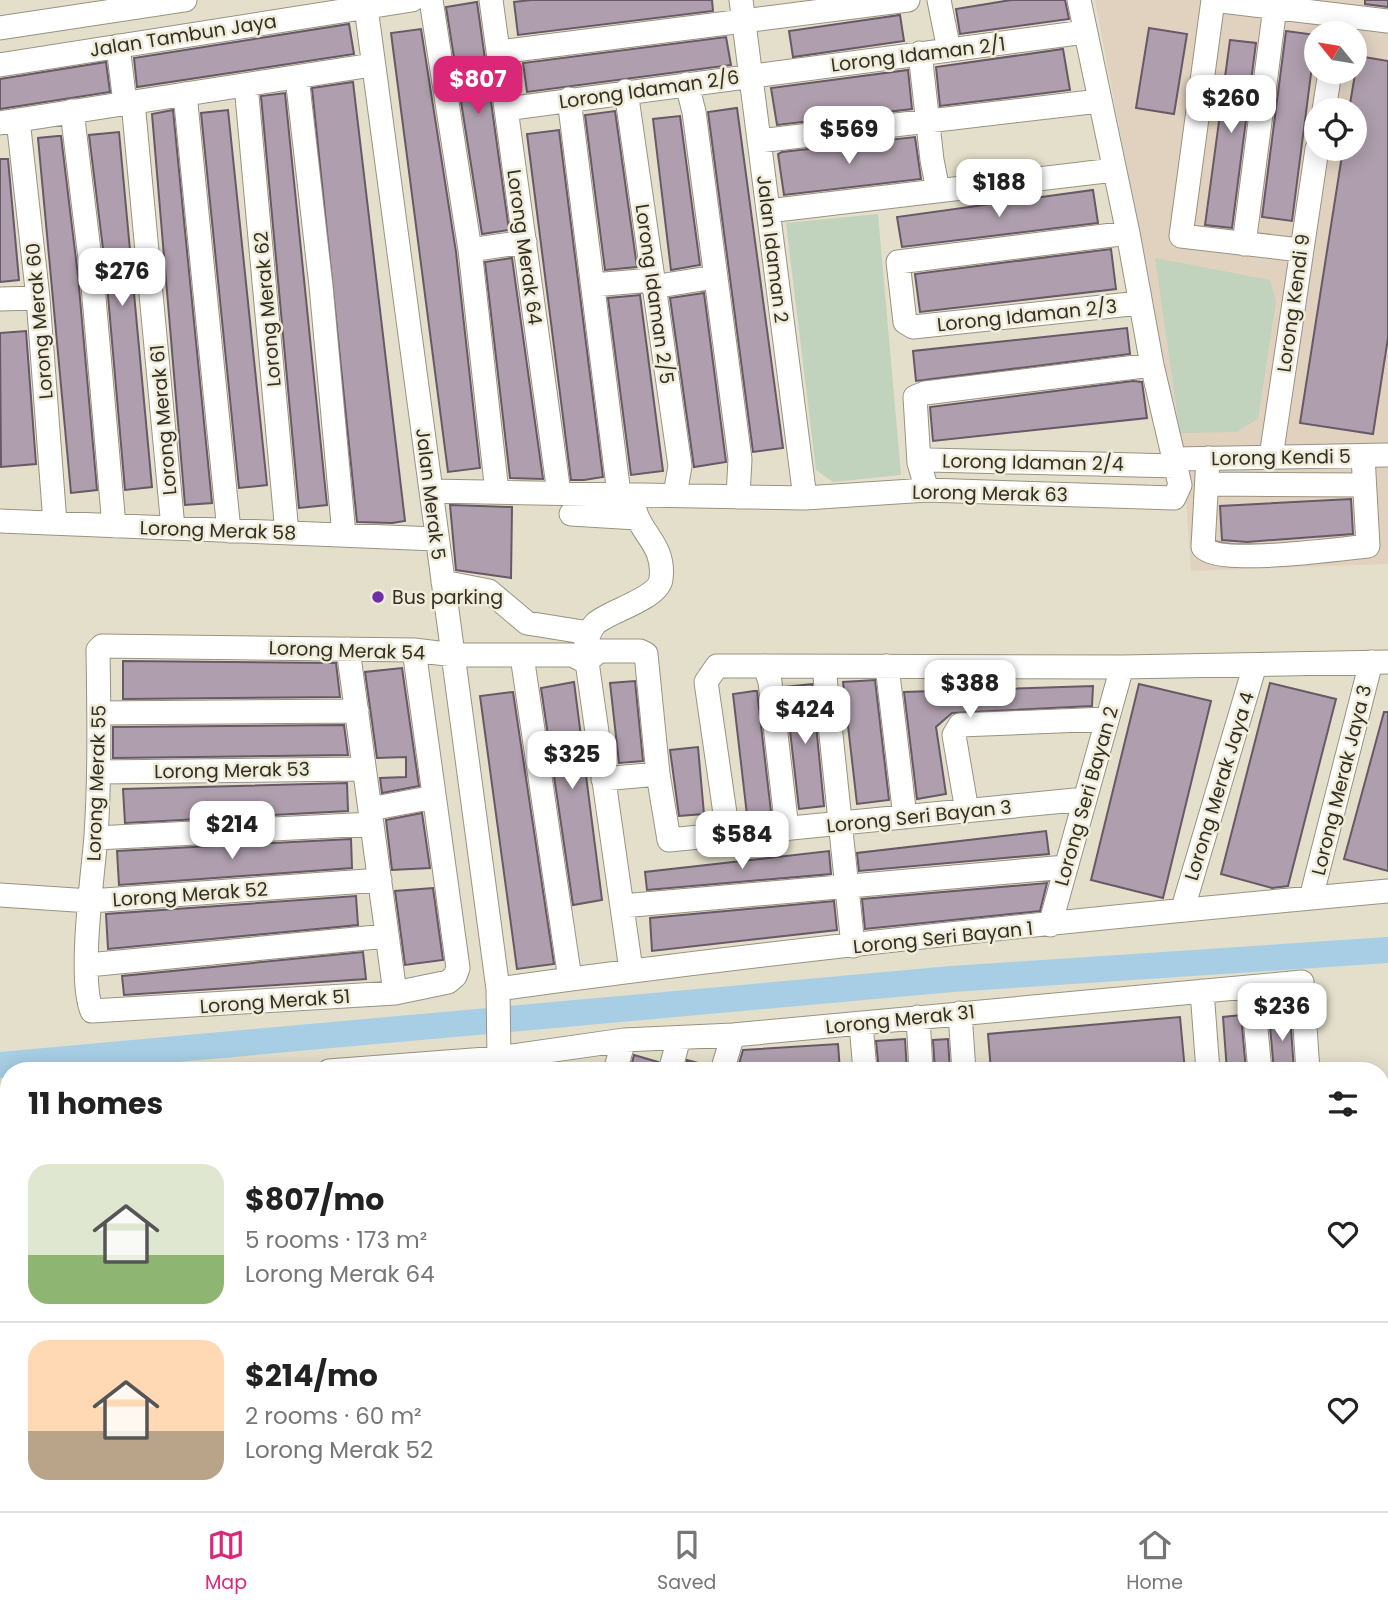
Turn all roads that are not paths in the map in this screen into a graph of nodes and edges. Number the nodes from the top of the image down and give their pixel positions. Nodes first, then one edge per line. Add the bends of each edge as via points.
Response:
1 (185, 0) edge
2 (412, 0) edge
3 (431, 0) edge
4 (491, 0) edge
5 (908, 0) edge
6 (939, 0) edge
7 (1079, 0) edge
8 (1213, 0) edge
9 (366, 3) edge
10 (1275, 7) junction
11 (742, 10) edge
12 (1339, 16) edge
13 (1388, 21) edge
14 (0, 28) edge
15 (1084, 32) junction
16 (118, 46) junction
17 (948, 50) junction
18 (499, 52) junction
19 (920, 53) junction
20 (0, 65) edge
21 (372, 65) junction
22 (751, 76) junction
23 (297, 77) junction
24 (687, 84) junction
25 (246, 85) junction
26 (626, 91) junction
27 (185, 94) junction
28 (569, 99) junction
29 (1099, 102) junction
30 (129, 103) junction
31 (506, 109) junction
32 (72, 111) junction
33 (9, 121) edge
34 (930, 123) junction
35 (759, 141) junction
36 (1315, 161) edge
37 (1114, 170) junction
38 (939, 190) junction
39 (768, 211) junction
40 (1128, 233) junction
41 (525, 242) junction
42 (1244, 244) junction
43 (470, 250) junction
44 (1300, 250) junction
45 (714, 277) junction
46 (653, 283) junction
47 (593, 285) junction
48 (38, 298) junction
49 (0, 299) edge
50 (1140, 303) junction
51 (1152, 365) junction
52 (1388, 455) edge
53 (1363, 456) junction
54 (1271, 457) junction
55 (1208, 458) junction
56 (1175, 462) junction
57 (919, 463) junction
58 (1207, 484) junction
59 (1364, 485) junction
60 (431, 491) junction
61 (927, 491) junction
62 (497, 492) junction
63 (559, 493) junction
64 (626, 494) junction
65 (675, 495) junction
66 (738, 497) junction
67 (805, 498) junction
68 (571, 514) dead end
69 (637, 518) junction
70 (0, 521) edge
71 (55, 523) junction
72 (114, 526) junction
73 (173, 528) junction
74 (229, 531) junction
75 (287, 533) junction
76 (344, 536) junction
77 (436, 540) junction
78 (443, 582) junction
79 (589, 633) junction
80 (107, 645) joint
81 (348, 649) junction
82 (414, 650) junction
83 (454, 655) junction
84 (522, 656) junction
85 (586, 662) junction
86 (1379, 662) edge
87 (1255, 665) junction
88 (765, 666) junction
89 (887, 666) junction
90 (824, 667) junction
91 (1122, 667) junction
92 (357, 711) junction
93 (99, 713) junction
94 (1107, 719) junction
95 (364, 769) junction
96 (99, 772) junction
97 (658, 774) junction
98 (603, 779) junction
99 (434, 797) junction
100 (1085, 799) junction
101 (967, 811) junction
102 (371, 817) junction
103 (905, 817) junction
104 (841, 824) junction
105 (787, 829) junction
106 (728, 834) junction
107 (96, 838) junction
108 (1066, 867) junction
109 (380, 880) junction
110 (847, 887) junction
111 (1388, 891) edge
112 (0, 895) edge
113 (1311, 898) junction
114 (90, 901) junction
115 (622, 906) junction
116 (1183, 908) junction
117 (1049, 925) junction
118 (387, 936) junction
119 (853, 946) junction
120 (88, 965) junction
121 (631, 970) junction
122 (570, 979) junction
123 (1252, 987) junction
124 (1202, 991) junction
125 (395, 993) junction
126 (498, 995) junction
127 (92, 1011) joint
128 (960, 1013) junction
129 (918, 1017) junction
130 (861, 1024) junction
131 (733, 1035) junction
132 (679, 1038) junction
133 (624, 1040) junction
134 (569, 1048) junction
135 (499, 1055) edge
136 (425, 1062) edge
137 (566, 1062) edge
138 (618, 1062) edge
139 (672, 1062) edge
140 (725, 1062) edge
141 (864, 1062) edge
142 (920, 1062) edge
143 (963, 1062) edge
144 (1207, 1062) edge
145 (1259, 1062) edge
146 (1307, 1062) edge

1 - 14 street
2 - 9 street, Jalan Tambun Jaya
3 - 43 street
4 - 18 street, Lorong Merak 64
5 - 11 street
6 - 17 street
7 - 15 street
8 - 10 street
8 - 42 street via 1180,229 1185,238
9 - 16 street, Jalan Tambun Jaya
9 - 21 street, Jalan Merak 5
10 - 12 street
10 - 42 street
11 - 18 street
11 - 22 street, Jalan Idaman 2
12 - 13 street
15 - 17 street, Lorong Idaman 2/1
15 - 29 street
16 - 20 street, Jalan Tambun Jaya
16 - 30 street, Lorong Merak 61
17 - 19 street, Lorong Idaman 2/1
18 - 31 street, Lorong Merak 64
19 - 22 street, Lorong Idaman 2/1
19 - 34 street
21 - 23 street
21 - 60 street, Jalan Merak 5
22 - 24 street, Lorong Idaman 2/6
22 - 35 street, Jalan Idaman 2
23 - 25 street
23 - 76 street
24 - 26 street, Lorong Idaman 2/6
24 - 45 street
25 - 27 street
25 - 75 street, Lorong Merak 62
26 - 28 street, Lorong Idaman 2/6
26 - 46 street, Lorong Idaman 2/5
27 - 30 street
27 - 74 street
28 - 31 street, Lorong Idaman 2/6
28 - 47 street
29 - 34 street
29 - 37 street
30 - 32 street
30 - 73 street, Lorong Merak 61
31 - 41 street, Lorong Merak 64
32 - 33 street
32 - 72 street
33 - 48 street, Lorong Merak 60
34 - 35 street
34 - 38 street
35 - 39 street, Jalan Idaman 2
36 - 44 street, Lorong Kendi 9
37 - 38 street
37 - 40 street
38 - 39 street
39 - 67 street, Jalan Idaman 2
40 - 50 street
40 - 50 street, Lorong Idaman 2/3 via 898,262 905,322 913,327
41 - 43 street
41 - 63 street, Lorong Merak 64
42 - 44 street
43 - 62 street
44 - 54 street, Lorong Kendi 9
45 - 46 street
45 - 66 street via 740,459
46 - 47 street
46 - 65 street, Lorong Idaman 2/5 via 680,466
47 - 64 street
48 - 49 street
48 - 71 street, Lorong Merak 60
50 - 51 street
51 - 56 street
51 - 57 street via 915,397
52 - 53 street, Lorong Kendi 5
53 - 54 street, Lorong Kendi 5
53 - 59 street
54 - 55 street, Lorong Kendi 5
55 - 56 street, Lorong Kendi 5
55 - 58 street
56 - 57 street, Lorong Idaman 2/4
56 - 61 street, Lorong Merak 63 via 1180,485 1174,498
57 - 61 street, Lorong Idaman 2/4
58 - 59 street
58 - 59 street via 1203,547 1218,556 1368,546
60 - 62 street, Lorong Merak 63
60 - 77 street, Jalan Merak 5
61 - 67 street, Lorong Merak 63
62 - 63 street, Lorong Merak 63
63 - 64 street, Lorong Merak 63
64 - 65 street, Lorong Merak 63
64 - 69 street
65 - 66 street, Lorong Merak 63
66 - 67 street, Lorong Merak 63
68 - 69 street
69 - 79 street via 662,555 661,583 653,593 597,622
70 - 71 street, Lorong Merak 58
71 - 72 street, Lorong Merak 58
72 - 73 street, Lorong Merak 58
73 - 74 street, Lorong Merak 58
74 - 75 street, Lorong Merak 58
75 - 76 street, Lorong Merak 58
76 - 77 street, Lorong Merak 58
77 - 78 street, Jalan Merak 5
78 - 79 street via 489,591 527,623
78 - 83 street, Jalan Merak 5
79 - 85 street
80 - 81 street, Lorong Merak 54
80 - 93 street, Lorong Merak 55 via 98,650
81 - 82 street, Lorong Merak 54
81 - 92 street
82 - 83 street, Lorong Merak 54
82 - 99 street
83 - 84 street, Lorong Merak 54
83 - 126 street, Jalan Merak 5
84 - 85 street, Lorong Merak 54 via 572,655
84 - 122 street
85 - 97 street via 599,651 646,654
85 - 98 street
86 - 87 street
86 - 113 street, Lorong Merak Jaya 3
87 - 91 street
87 - 116 street, Lorong Merak Jaya 4
88 - 90 street
88 - 105 street
88 - 106 street via 718,666 706,682
89 - 90 street
89 - 91 street
89 - 103 street
90 - 104 street
91 - 94 street, Lorong Seri Bayan 2
92 - 93 street
92 - 95 street
93 - 96 street, Lorong Merak 55
94 - 100 street, Lorong Seri Bayan 2
94 - 101 street via 960,725 954,735
95 - 96 street, Lorong Merak 53
95 - 102 street
96 - 107 street, Lorong Merak 55
97 - 98 street
97 - 106 street, Lorong Seri Bayan 3 via 669,840
98 - 115 street
99 - 102 street
99 - 125 street, Lorong Merak 51 via 458,968 448,982
100 - 101 street, Lorong Seri Bayan 3
100 - 108 street, Lorong Seri Bayan 2
101 - 103 street, Lorong Seri Bayan 3
102 - 107 street via 142,838
102 - 109 street
103 - 104 street, Lorong Seri Bayan 3
104 - 105 street, Lorong Seri Bayan 3
104 - 110 street
105 - 106 street, Lorong Seri Bayan 3
107 - 114 street, Lorong Merak 55
108 - 110 street
108 - 117 street, Lorong Seri Bayan 2
109 - 114 street, Lorong Merak 52
109 - 118 street
110 - 115 street
110 - 119 street
111 - 113 street, Lorong Seri Bayan 1
112 - 114 street, Lorong Merak 52
113 - 116 street, Lorong Seri Bayan 1
114 - 120 street, Lorong Merak 55
115 - 121 street
116 - 117 street, Lorong Seri Bayan 1
117 - 119 street, Lorong Seri Bayan 1
118 - 120 street
118 - 125 street
119 - 121 street, Lorong Seri Bayan 1
120 - 127 street, Lorong Merak 55
121 - 122 street, Lorong Seri Bayan 1
122 - 126 street, Lorong Seri Bayan 1
123 - 124 street, Lorong Merak 31
123 - 145 street
123 - 146 street, Lorong Merak 31 via 1302,982
124 - 128 street, Lorong Merak 31
124 - 144 street
125 - 127 street, Lorong Merak 51
126 - 135 street, Jalan Merak 5
128 - 129 street, Lorong Merak 31
128 - 143 street
129 - 130 street, Lorong Merak 31
129 - 142 street
130 - 131 street, Lorong Merak 31
130 - 141 street
131 - 132 street, Lorong Merak 31
131 - 140 street
132 - 133 street, Lorong Merak 31
132 - 139 street
133 - 134 street, Lorong Merak 31
133 - 138 street
134 - 135 street, Lorong Merak 31
134 - 137 street
135 - 136 street, Lorong Merak 31

